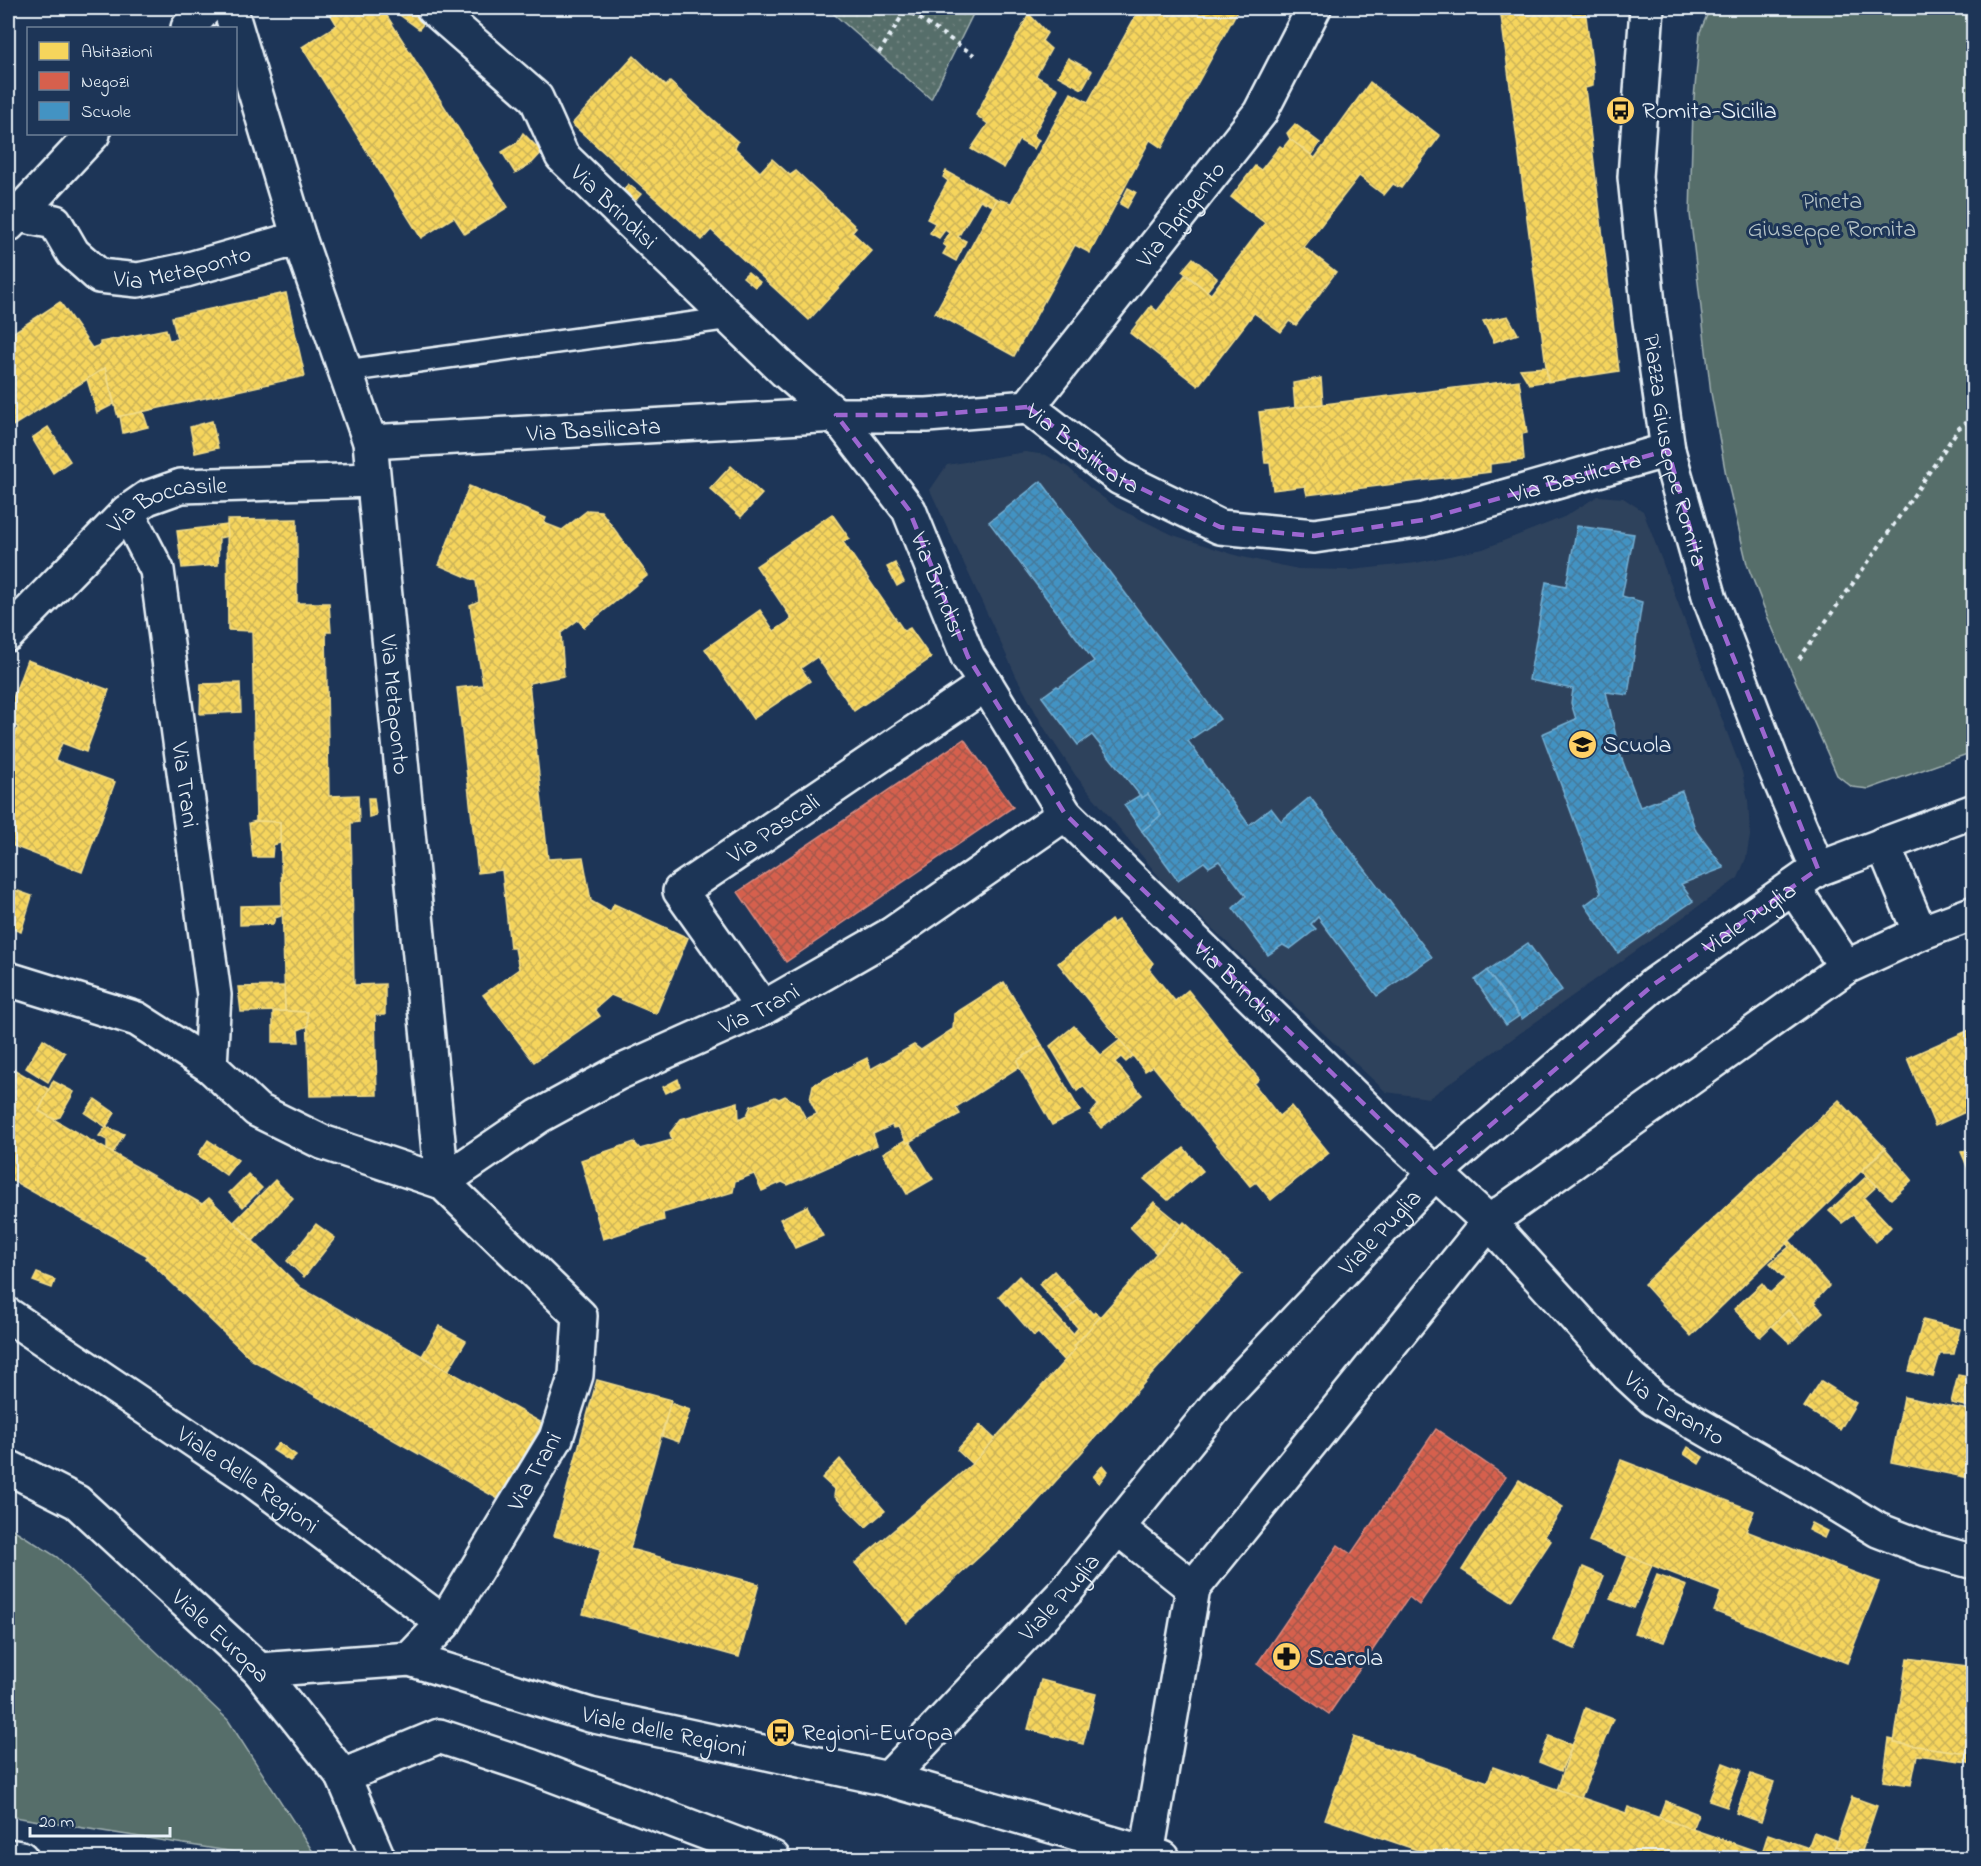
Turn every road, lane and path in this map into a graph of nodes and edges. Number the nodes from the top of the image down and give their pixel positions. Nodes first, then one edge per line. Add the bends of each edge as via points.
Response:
1 (207, 8) edge
2 (231, 8) edge
3 (433, 8) edge
4 (906, 8) edge
5 (1314, 8) edge
6 (1647, 8) edge
7 (189, 27) edge
8 (237, 27) edge
9 (237, 28) edge
10 (879, 53) dead end
11 (974, 55) dead end
12 (92, 135) edge
13 (13, 220) edge
14 (299, 238) junction
15 (730, 318) junction
16 (346, 371) junction
17 (1028, 407) junction
18 (836, 415) junction
19 (1974, 417) edge
20 (370, 442) junction
21 (1668, 450) junction
22 (373, 480) junction
23 (127, 512) junction
24 (8, 634) edge
25 (1799, 659) dead end
26 (986, 684) junction
27 (1974, 811) edge
28 (1065, 814) junction
29 (1883, 844) junction
30 (1806, 878) junction
31 (1974, 913) edge
32 (1920, 933) junction
33 (1846, 967) junction
34 (8, 979) edge
35 (763, 1008) junction
36 (210, 1066) junction
37 (1434, 1173) junction
38 (442, 1182) junction
39 (1489, 1222) junction
40 (8, 1315) edge
41 (8, 1467) edge
42 (1118, 1528) junction
43 (1974, 1562) edge
44 (1193, 1588) junction
45 (444, 1623) junction
46 (411, 1659) junction
47 (260, 1670) junction
48 (343, 1776) junction
49 (888, 1779) junction
50 (8, 1856) edge
51 (1155, 1856) edge
52 (21, 1858) edge
53 (378, 1858) edge
54 (773, 1858) edge

1 - 7 street
2 - 8 street, Via Metaponto
3 - 15 street, Via Brindisi via 536,98 562,156
4 - 10 path
4 - 11 path
5 - 17 street, Via Agrigento via 1260,113
6 - 21 street, Piazza Giuseppe Romita via 1635,177 1648,314
9 - 14 street, Via Metaponto
12 - 13 street
13 - 14 street, Via Metaponto via 55,222 73,253 99,276 138,280
14 - 16 street, Via Metaponto
15 - 16 lane
15 - 18 street, Via Brindisi
16 - 20 street, Via Metaponto
17 - 18 street, Via Basilicata via 927,415
17 - 21 street, Via Basilicata via 1120,478 1220,527 1314,536 1423,519
18 - 20 street, Via Basilicata
18 - 26 street, Via Brindisi via 909,510 968,657
19 - 25 path via 1959,428
20 - 22 street, Via Metaponto
21 - 30 street, Piazza Giuseppe Romita via 1710,599 1773,764
22 - 23 street, Via Boccasile via 182,486 147,498
22 - 38 street, Via Metaponto
23 - 24 street, Via Boccasile
23 - 36 street, Via Trani via 157,570 214,995
26 - 28 street, Via Brindisi
26 - 35 street, Via Pascali via 680,891
27 - 29 street, Viale Puglia
28 - 35 street, Via Trani via 892,934
28 - 37 street, Via Brindisi
29 - 30 street, Viale Puglia
29 - 32 street
30 - 33 street, Piazza Giuseppe Romita
30 - 37 street, Viale Puglia via 1653,985
31 - 32 street
32 - 33 street
33 - 39 street
34 - 36 street, Via Trani via 137,1019
35 - 38 street, Via Trani via 616,1074 539,1116
36 - 38 street, Via Trani via 257,1110 322,1143
37 - 39 street, Via Taranto
37 - 42 street, Viale Puglia via 1221,1401
38 - 45 street, Via Trani via 580,1316 576,1375 556,1438
39 - 43 street, Via Taranto via 1654,1399 1878,1530
39 - 44 street
40 - 45 street, Viale delle Regioni via 250,1478
41 - 47 street, Viale Europa via 77,1502
42 - 44 street
42 - 49 street, Viale Puglia via 1067,1590
44 - 51 street
45 - 46 street
46 - 47 street, Viale delle Regioni
46 - 49 street, Viale delle Regioni via 590,1715
47 - 48 street, Viale Europa
48 - 53 street, Viale Europa
48 - 54 street via 438,1736 530,1766
49 - 51 street, Viale delle Regioni
50 - 52 street

